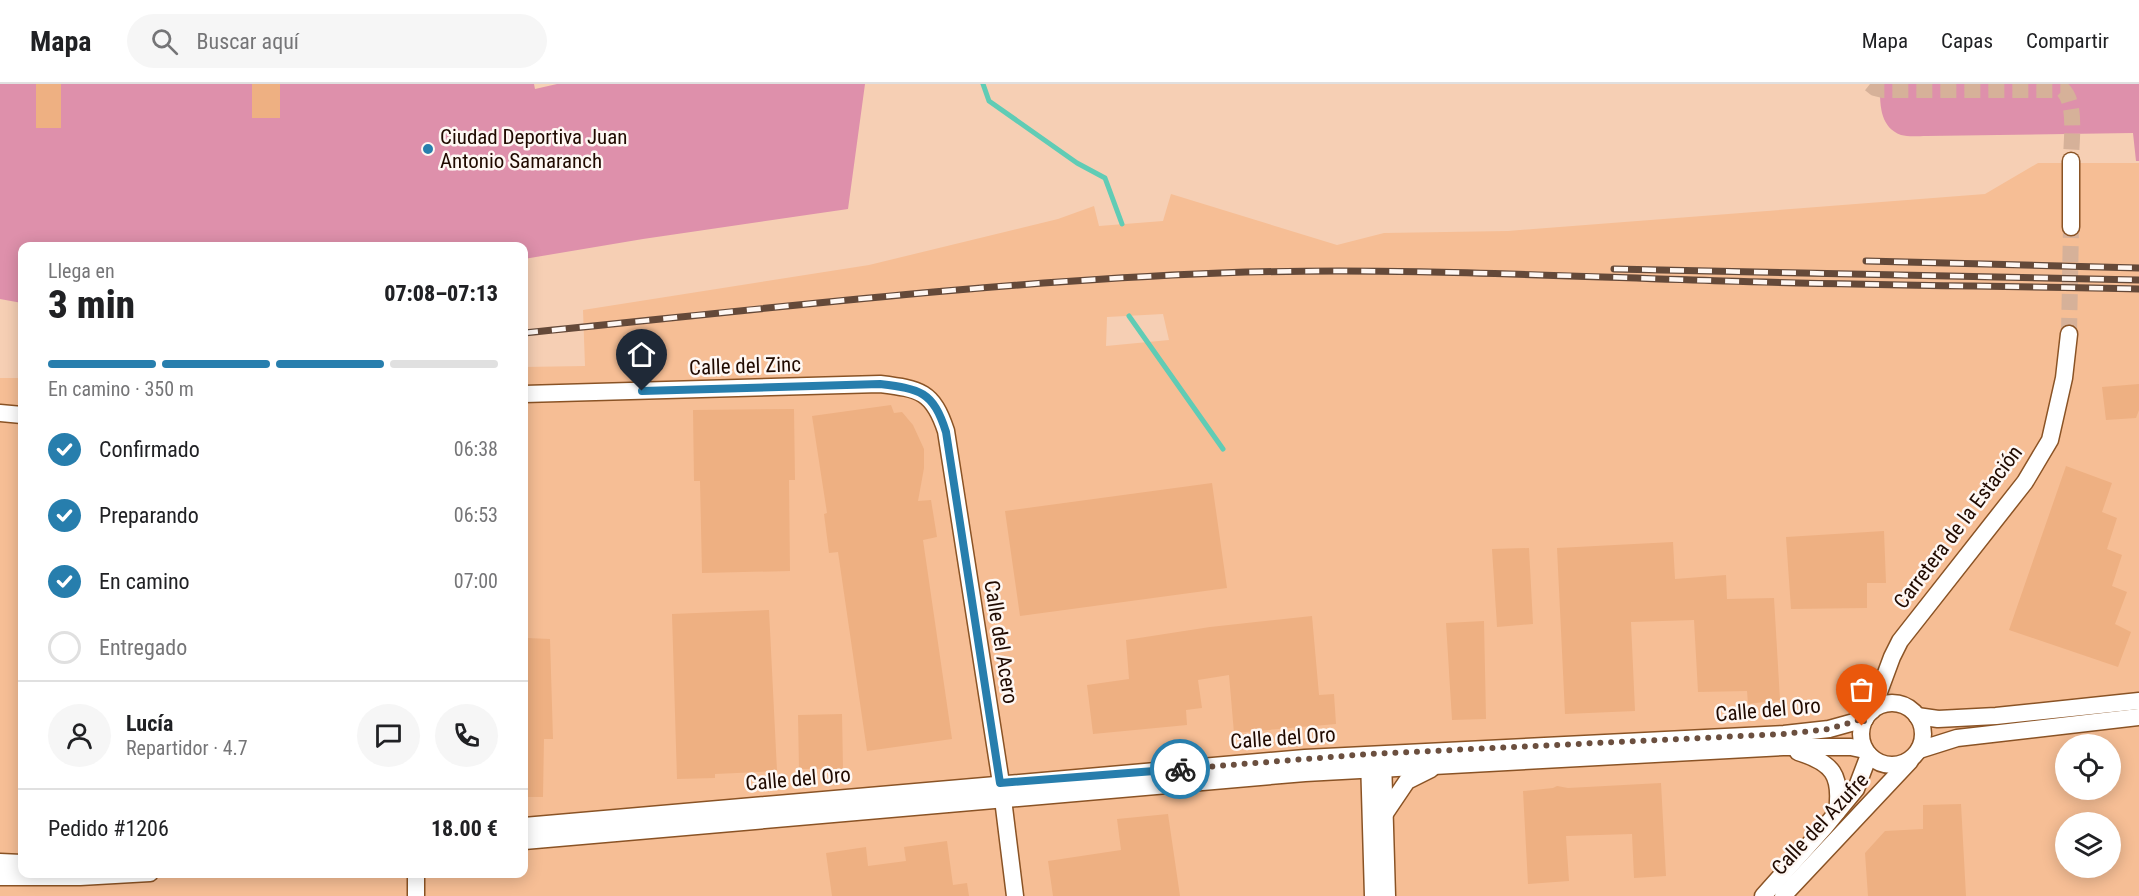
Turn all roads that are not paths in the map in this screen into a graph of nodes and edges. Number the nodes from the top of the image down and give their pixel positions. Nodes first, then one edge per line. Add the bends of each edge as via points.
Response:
1 (2071, 161) tunnel mouth
2 (2071, 227) tunnel mouth
3 (2069, 334) tunnel mouth
4 (528, 394) edge
5 (930, 398) joint
6 (0, 413) edge
7 (18, 415) edge
8 (1887, 674) junction
9 (2139, 701) edge
10 (1897, 704) junction
11 (1869, 715) junction
12 (1917, 716) junction
13 (2139, 717) edge
14 (1783, 747) junction
15 (1867, 752) junction
16 (1916, 754) junction
17 (1376, 761) junction
18 (1438, 765) junction
19 (1000, 783) junction
20 (1002, 801) junction
21 (1837, 812) junction
22 (1384, 815) junction
23 (528, 826) edge
24 (528, 841) edge
25 (0, 862) edge
26 (18, 862) edge
27 (0, 877) edge
28 (18, 877) edge
29 (416, 878) edge
30 (416, 896) edge
31 (1015, 896) edge
32 (1373, 896) edge
33 (1387, 896) edge
34 (1763, 896) edge
35 (1783, 896) edge

1 - 2 street
3 - 8 street, Carretera de la Estación via 2050,440 2025,482 1900,641
4 - 5 street, Calle del Zinc via 880,384 908,388
5 - 19 street, Calle del Acero via 940,412 946,432
6 - 7 street
8 - 10 street
8 - 11 street, Carretera de la Estación
9 - 12 street via 1996,716
10 - 11 street via 1888,704
10 - 12 street
11 - 15 street via 1861,734
11 - 17 street, Calle del Oro via 1829,729 1784,734
12 - 16 street via 1923,732
13 - 16 street via 1957,738
14 - 15 street, Calle del Oro via 1851,747
14 - 18 street, Calle del Oro
14 - 21 street via 1819,759 1834,773 1840,792
15 - 16 street via 1886,765 1905,763
15 - 21 street, Calle del Azufre via 1856,789
16 - 35 street, Calle del Azufre
17 - 18 street, Calle del Oro
17 - 19 street, Calle del Oro
17 - 20 street, Calle del Oro
17 - 22 street
17 - 32 street
18 - 22 street via 1407,781
19 - 20 street, Calle del Acero
19 - 23 street, Calle del Oro
20 - 24 street, Calle del Oro
20 - 31 street, Calle del Acero
21 - 34 street, Calle del Azufre
22 - 33 street
25 - 26 street
27 - 28 street
29 - 30 street

